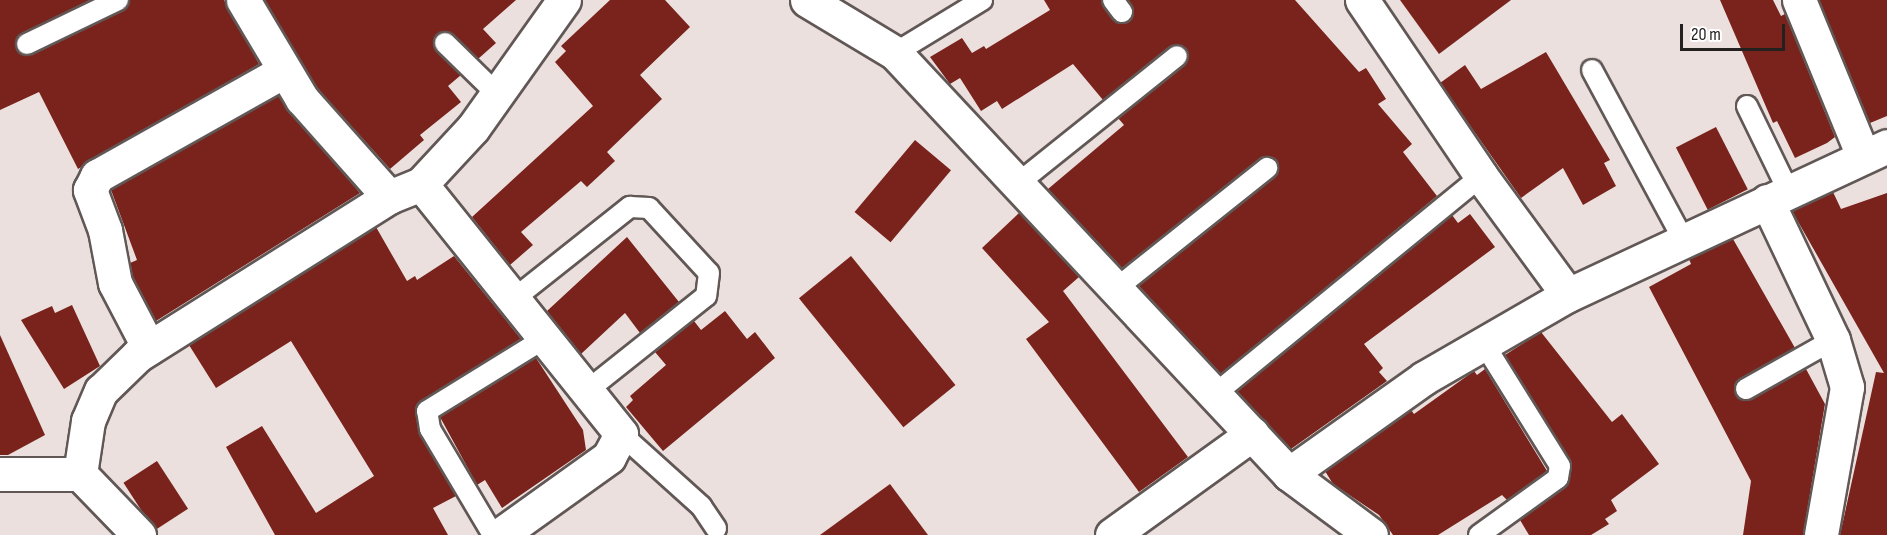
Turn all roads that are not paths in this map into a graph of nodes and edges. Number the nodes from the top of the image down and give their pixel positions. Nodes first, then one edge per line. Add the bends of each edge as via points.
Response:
1 (118, 0) edge
2 (243, 0) edge
3 (564, 0) edge
4 (807, 0) edge
5 (982, 0) edge
6 (1362, 0) edge
7 (1799, 0) edge
8 (445, 43) dead end
9 (27, 44) dead end
10 (895, 53) junction
11 (1177, 57) dead end
12 (1592, 70) dead end
13 (284, 71) junction
14 (496, 94) junction
15 (1747, 106) dead end
16 (1875, 151) edge
17 (1267, 168) dead end
18 (1481, 176) junction
19 (421, 184) junction
20 (1016, 184) junction
21 (1778, 196) junction
22 (389, 197) junction
23 (1683, 241) junction
24 (1118, 287) junction
25 (1568, 295) junction
26 (515, 298) junction
27 (545, 338) junction
28 (1833, 340) junction
29 (1484, 344) junction
30 (149, 348) junction
31 (589, 389) junction
32 (1746, 389) dead end
33 (1215, 394) junction
34 (621, 434) junction
35 (1252, 434) junction
36 (0, 474) edge
37 (80, 474) junction
38 (1290, 474) junction
39 (716, 528) dead end
40 (140, 535) edge
41 (493, 535) edge
42 (500, 535) edge
43 (1112, 535) edge
44 (1371, 535) edge
45 (1479, 535) edge
46 (1821, 535) edge

1 - 9 lane
2 - 13 street
3 - 14 street
4 - 10 street
5 - 10 lane
6 - 18 street
7 - 16 street
8 - 14 lane
10 - 20 street
11 - 20 lane
12 - 23 lane
13 - 22 street via 318,119
13 - 30 street via 97,176 90,190 105,230 115,283
14 - 19 street via 473,128
15 - 21 lane
16 - 21 street
17 - 24 lane
18 - 25 street
18 - 33 lane
19 - 22 street
19 - 26 street
20 - 24 street
21 - 23 street
21 - 28 street
22 - 30 street
23 - 25 street
24 - 33 street
25 - 29 street
26 - 27 street
26 - 31 lane via 630,207 649,208 709,273 706,296
27 - 31 street
27 - 41 lane via 427,411 430,429
28 - 32 lane
28 - 46 street via 1847,387
29 - 38 street via 1424,378
29 - 45 lane via 1560,466 1558,478
30 - 37 street via 101,391 88,421
31 - 34 street
33 - 35 street
34 - 39 lane via 701,507
34 - 42 street via 609,457
35 - 38 street
35 - 43 street
36 - 37 street
37 - 40 street
38 - 44 street

